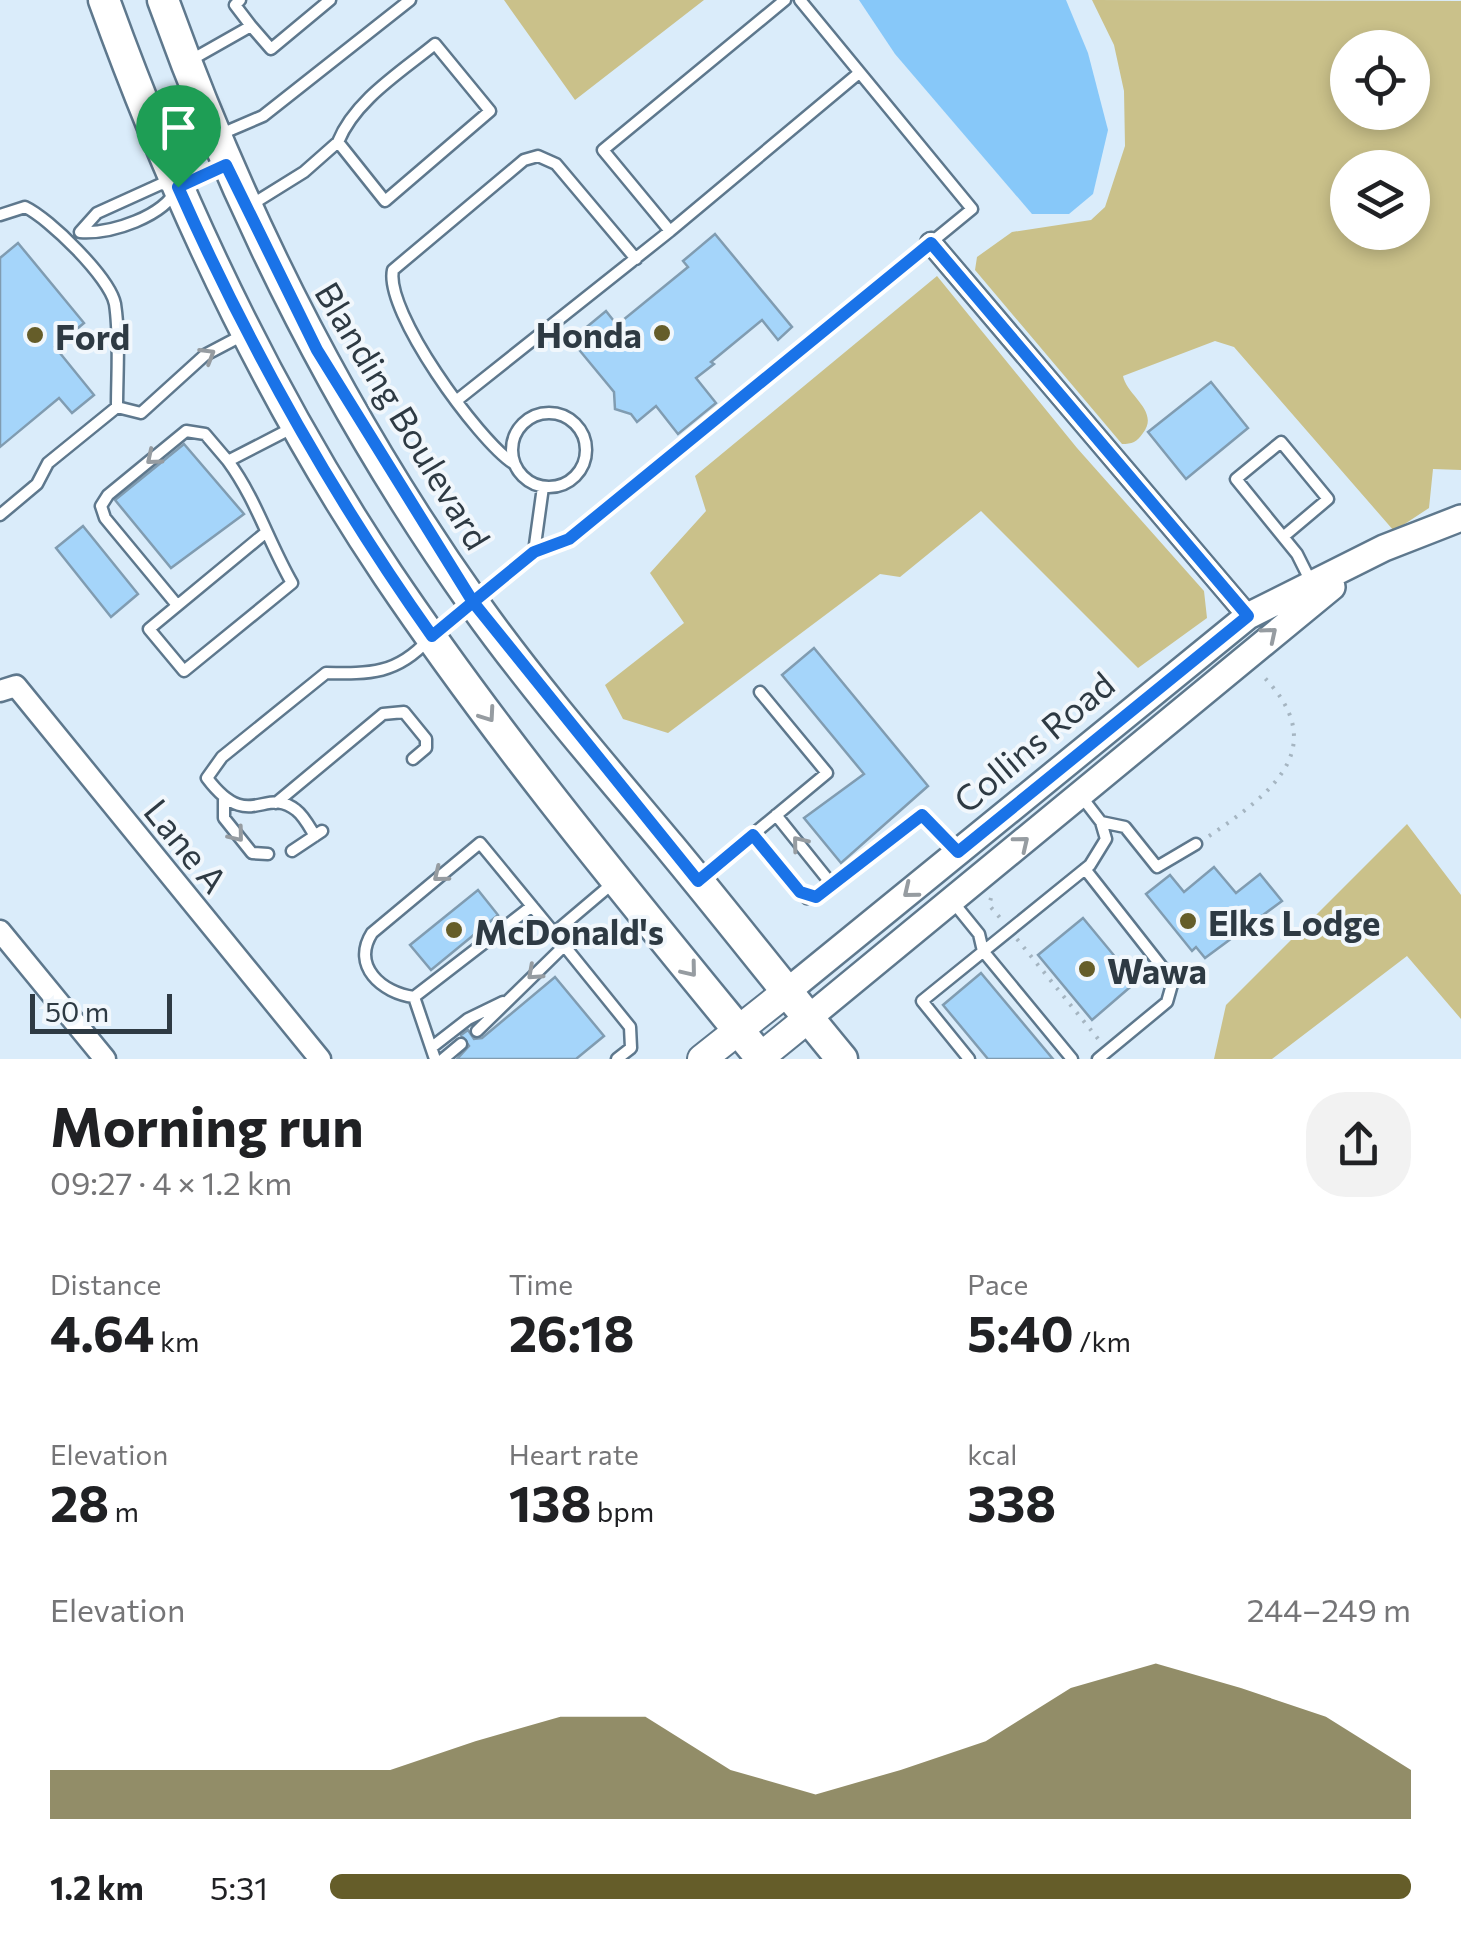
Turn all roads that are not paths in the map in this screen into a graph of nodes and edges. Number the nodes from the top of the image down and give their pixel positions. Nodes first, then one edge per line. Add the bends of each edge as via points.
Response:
1 (104, 0) edge
2 (164, 0) edge
3 (240, 0) edge
4 (330, 0) edge
5 (410, 0) edge
6 (785, 0) edge
7 (800, 0) edge
8 (251, 26) junction
9 (185, 62) junction
10 (860, 73) junction
11 (338, 142) junction
12 (221, 151) junction
13 (178, 187) junction
14 (246, 208) junction
15 (0, 215) edge
16 (670, 231) junction
17 (80, 232) junction
18 (69, 240) junction
19 (931, 243) junction
20 (636, 259) junction
21 (247, 333) junction
22 (456, 401) junction
23 (117, 407) junction
24 (297, 425) junction
25 (228, 460) junction
26 (513, 463) junction
27 (543, 487) junction
28 (0, 515) edge
29 (1461, 518) edge
30 (264, 534) junction
31 (1284, 537) junction
32 (1384, 548) junction
33 (534, 552) junction
34 (1312, 583) junction
35 (473, 602) junction
36 (177, 605) junction
37 (1248, 616) junction
38 (432, 636) junction
39 (0, 691) edge
40 (760, 692) dead end
41 (413, 760) dead end
42 (1080, 796) junction
43 (224, 800) junction
44 (276, 804) junction
45 (776, 815) junction
46 (1101, 822) junction
47 (753, 835) junction
48 (1196, 844) road end
49 (292, 852) dead end
50 (958, 852) junction
51 (268, 854) dead end
52 (1085, 869) junction
53 (616, 880) junction
54 (698, 881) junction
55 (833, 886) junction
56 (952, 900) junction
57 (532, 906) junction
58 (0, 930) edge
59 (554, 933) junction
60 (565, 946) junction
61 (983, 950) junction
62 (789, 990) junction
63 (414, 997) junction
64 (504, 1001) junction
65 (811, 1016) junction
66 (738, 1030) junction
67 (477, 1031) dead end
68 (461, 1044) dead end
69 (437, 1055) edge
70 (760, 1058) edge
71 (105, 1059) edge
72 (320, 1059) edge
73 (617, 1059) edge
74 (702, 1059) edge
75 (842, 1059) edge
76 (968, 1059) edge
77 (1072, 1059) edge
78 (1098, 1059) edge

1 - 13 main road
2 - 9 main road, Blanding Boulevard
3 - 8 lane via 235,5
4 - 8 lane via 270,49
5 - 12 lane
6 - 16 lane via 603,150
7 - 10 lane
8 - 9 lane
9 - 12 main road, Blanding Boulevard
10 - 16 lane
10 - 19 lane via 972,210
11 - 11 lane via 366,102 435,44 490,111 385,201
11 - 14 lane
12 - 13 main road
12 - 14 main road, Blanding Boulevard
13 - 17 lane via 160,184 97,213
13 - 17 lane via 166,206 105,233
13 - 21 main road
14 - 35 main road, Blanding Boulevard via 352,411
15 - 18 lane via 25,207
16 - 20 lane
17 - 18 lane
18 - 23 lane via 115,300
19 - 33 lane via 569,539
19 - 37 street
20 - 22 lane
20 - 22 lane via 556,164 546,157 524,160 393,270 395,298
23 -> 21 lane via 142,412 205,355
21 - 24 main road
22 - 26 lane
23 - 28 lane
24 - 25 lane
24 - 38 main road
25 - 30 lane via 256,502
25 -> 36 lane via 205,434 186,431 101,506
26 - 27 lane via 527,481
26 - 27 lane via 512,441 524,422 552,412 571,420 586,445 582,466 568,482
27 - 33 lane
29 - 32 street, Collins Road
30 - 36 lane
30 - 36 lane via 292,583 184,670 148,628
31 - 31 lane via 1328,499 1280,442 1236,479
31 - 34 lane
32 - 34 street, Collins Road
42 -> 32 street, Collins Road
33 - 35 lane
34 - 37 street, Collins Road
35 - 38 main road
35 - 54 main road, Blanding Boulevard
37 - 50 street, Collins Road
38 - 43 lane via 411,658 380,674 326,673 222,756 207,778
38 -> 53 main road
39 - 72 street, Lane A via 16,686
40 - 45 lane via 826,774
41 - 44 lane via 426,739 404,712 384,714
42 - 46 lane
56 -> 42 street, Collins Road
43 - 44 lane via 240,808
43 -> 51 lane via 224,818 252,853
44 - 49 lane via 295,808 318,833
45 - 47 lane
55 -> 45 lane
46 - 48 lane via 1124,826 1157,867
46 - 52 lane via 1106,838
47 - 54 lane
47 - 55 lane via 807,898
50 - 55 lane via 922,815
50 -> 62 street, Collins Road
52 - 61 lane
52 - 78 lane via 1173,981 1168,1002
53 - 59 lane
53 -> 66 main road
54 - 62 main road, Blanding Boulevard
56 - 61 lane via 980,934
56 - 65 street, Collins Road
57 - 59 lane
57 - 63 lane
57 -> 63 lane via 480,843 367,941 365,959 377,981
58 - 71 street
59 - 60 lane
60 -> 64 lane
60 - 73 lane via 630,1027 631,1048
61 - 76 lane via 922,1001
61 - 77 lane
62 - 65 main road, Blanding Boulevard
62 - 66 main road, Collins Road
63 - 69 lane
64 - 67 lane
64 - 69 lane via 468,1019
65 - 70 main road, Collins Road
65 - 75 main road, Blanding Boulevard
66 - 70 main road
66 - 74 main road, Collins Road
68 - 69 lane

